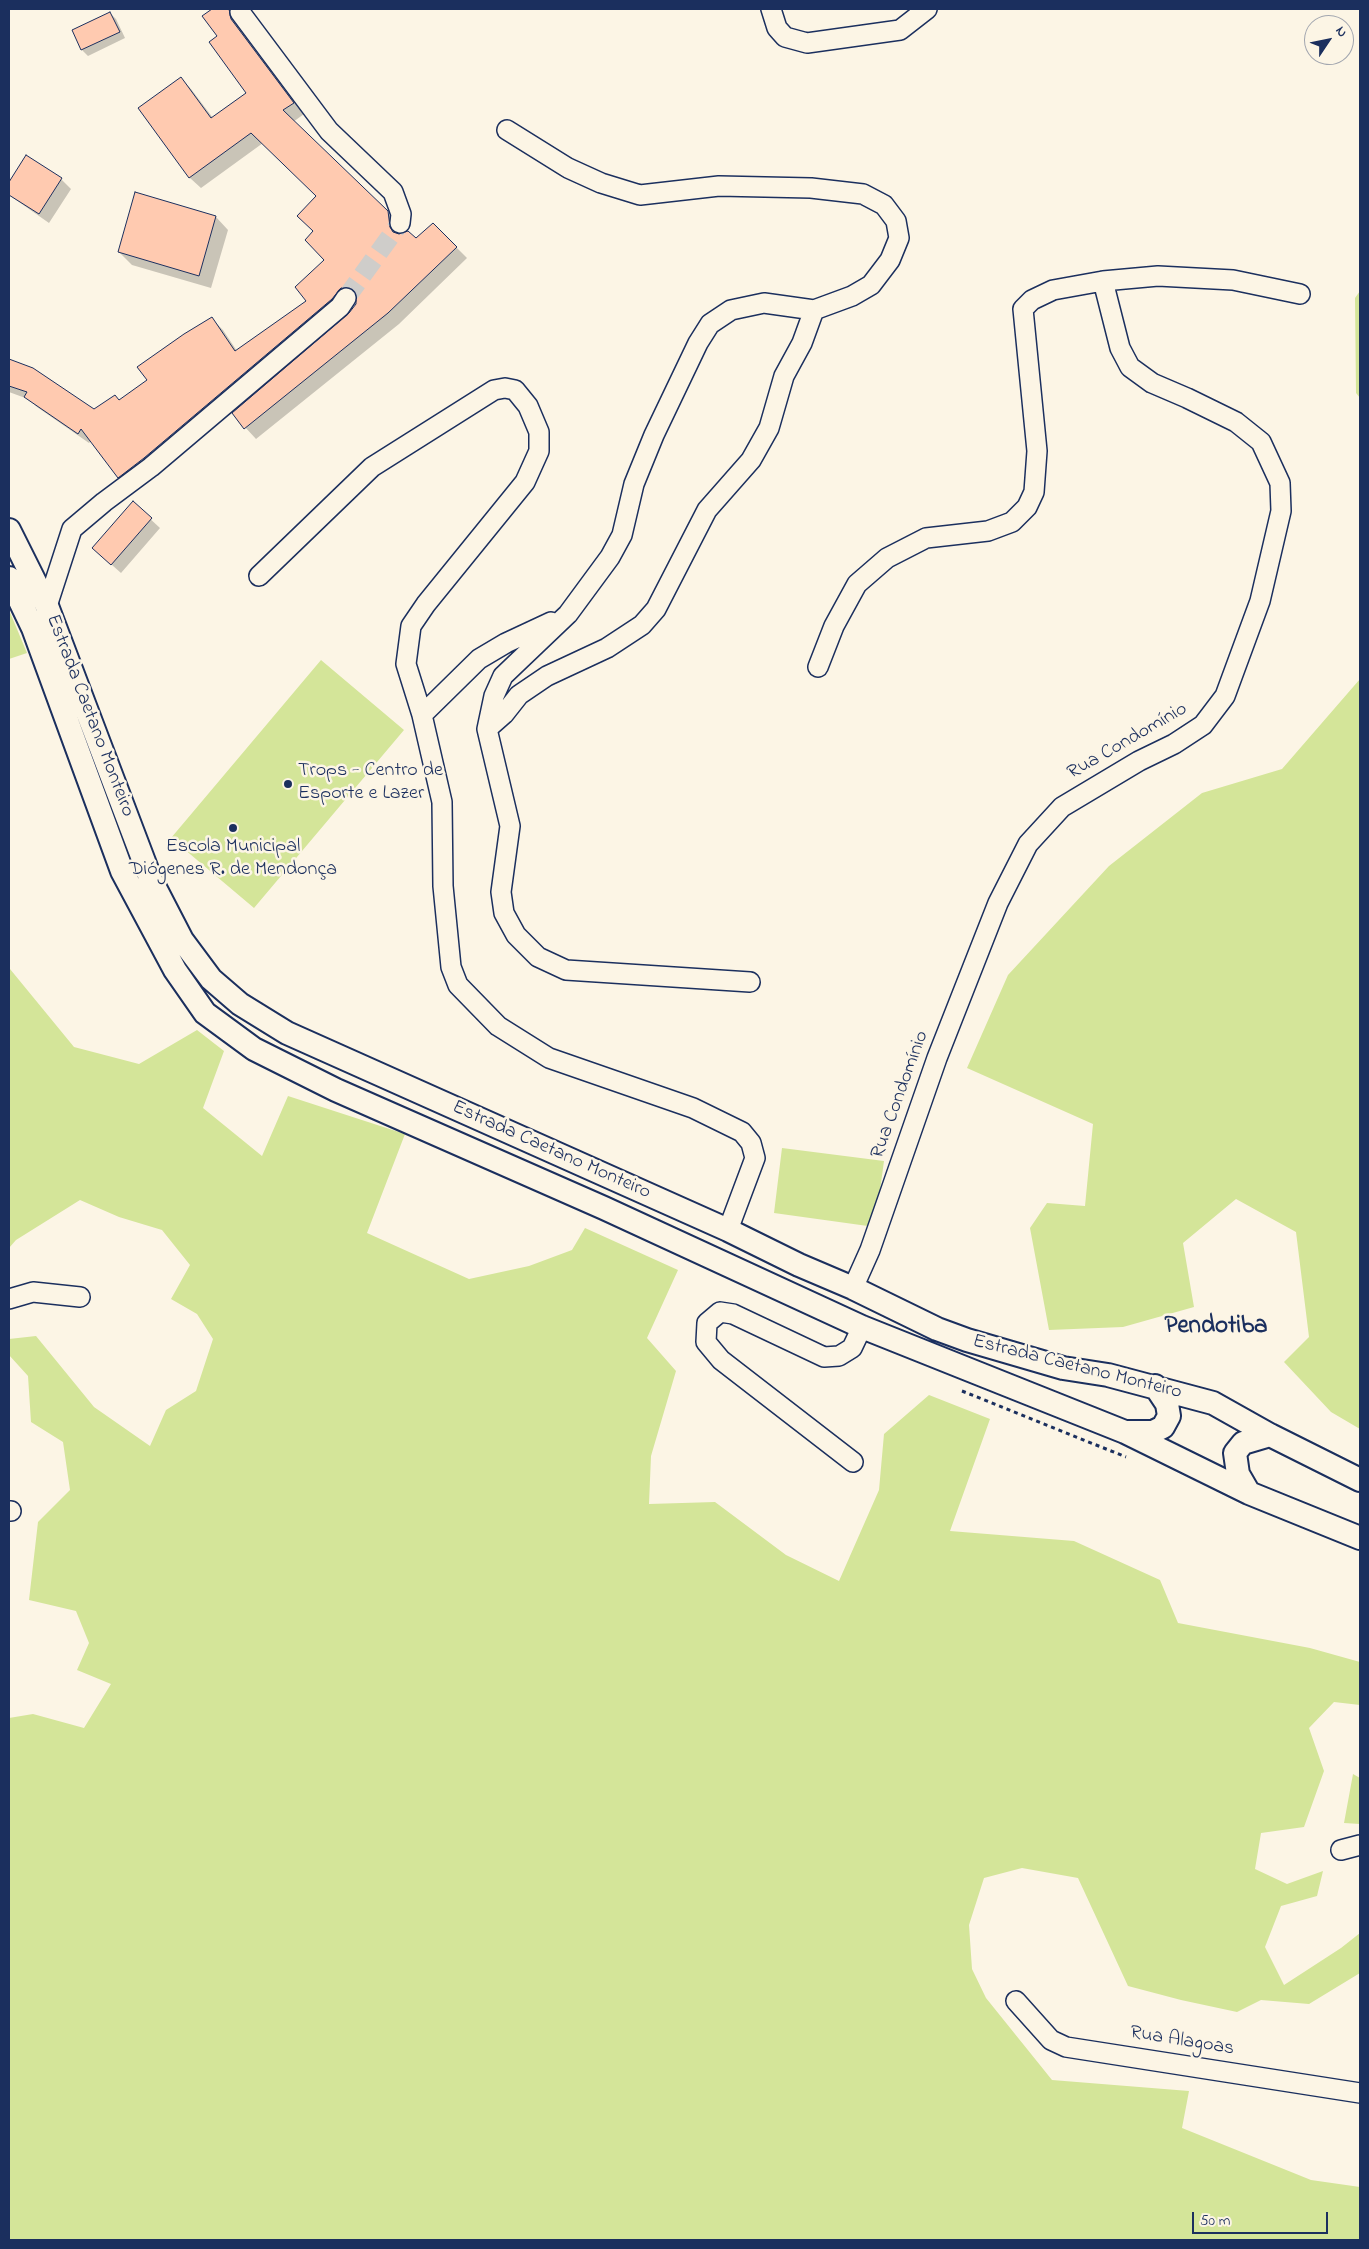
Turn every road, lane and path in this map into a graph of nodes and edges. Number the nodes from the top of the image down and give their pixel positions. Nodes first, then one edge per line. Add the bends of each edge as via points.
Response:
1 (771, 9) edge
2 (927, 9) edge
3 (240, 12) dead end
4 (507, 130) dead end
5 (400, 223) dead end
6 (1103, 282) junction
7 (1300, 294) dead end
8 (346, 298) tunnel mouth
9 (814, 310) junction
10 (9, 530) edge
11 (259, 576) dead end
12 (9, 578) edge
13 (47, 606) junction
14 (568, 614) junction
15 (818, 667) dead end
16 (422, 715) junction
17 (487, 729) junction
18 (750, 982) dead end
19 (728, 1230) junction
20 (853, 1288) junction
21 (80, 1297) dead end
22 (9, 1299) edge
23 (862, 1327) junction
24 (1155, 1386) junction
25 (1125, 1432) junction
26 (1270, 1435) junction
27 (853, 1462) dead end
28 (1360, 1480) edge
29 (1249, 1493) junction
30 (1360, 1538) edge
31 (1360, 1845) edge
32 (1341, 1850) dead end
33 (1016, 2000) dead end
34 (1360, 2093) edge

1 - 2 street via 777,28 785,37 808,43 900,30
3 - 5 street via 329,131 393,192 401,214
4 - 9 street via 568,168 640,196 719,186 811,188 863,194 884,206 896,221 899,238 890,260 871,285
6 - 7 street via 1158,276 1224,280
6 - 15 street via 1053,290 1032,300 1023,309 1038,451 1034,492 1027,507 1012,522 988,531 926,538 886,558 857,584 834,626
6 - 20 street, Rua Condomínio via 1120,348 1130,367 1152,384 1236,422 1261,442 1280,483 1281,511 1260,601 1225,696 1203,726 1062,807 1028,844 991,921 937,1058 870,1250
8 - 13 street via 340,307 159,460 72,529
9 - 14 street via 764,303 731,310 710,324 654,435 634,484 622,535 610,557
9 - 17 street via 802,343 784,376 769,428 751,460 707,510 656,609 642,625 614,643 546,676 519,695
10 - 13 main road, Estrada Caetano Monteiro
11 - 16 street via 372,467 494,390 515,390 528,406 539,432 538,451 525,482 411,626 406,664
12 - 23 main road, Estrada Caetano Monteiro via 33,628 122,871 175,970 205,1014 254,1049 336,1090 604,1208
13 - 19 main road, Estrada Caetano Monteiro via 151,880 182,940 211,979 240,1004 287,1034
14 - 16 street via 479,659
14 - 17 street via 502,676
16 - 19 street via 442,802 443,886 451,968 458,985 498,1026 549,1058 693,1108 742,1132 751,1143 755,1158
17 - 18 street via 510,826 501,892 504,913 516,934 538,957 566,970
19 - 20 main road, Estrada Caetano Monteiro
20 - 24 main road, Estrada Caetano Monteiro via 967,1340 1062,1368
21 - 22 street via 33,1292
23 - 25 main road, Estrada Caetano Monteiro
23 - 27 street via 852,1348 839,1356 824,1357 733,1314 720,1312 707,1323 706,1342 721,1360
24 - 25 main road via 1167,1404 1169,1416 1163,1427 1153,1432
24 - 26 main road, Estrada Caetano Monteiro via 1213,1403
25 - 29 main road, Estrada Caetano Monteiro
26 - 28 main road, Estrada Caetano Monteiro
26 - 29 main road via 1242,1443 1235,1453 1238,1474
29 - 30 main road, Estrada Caetano Monteiro
31 - 32 street
33 - 34 street, Rua Alagoas via 1051,2040 1066,2047

